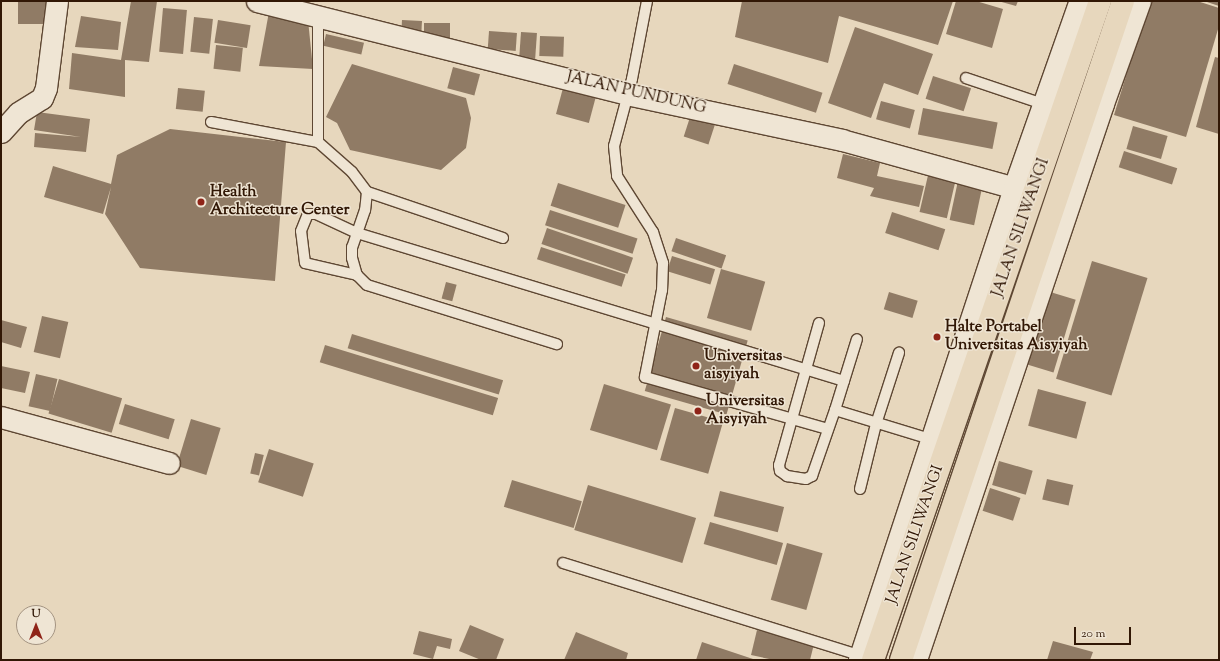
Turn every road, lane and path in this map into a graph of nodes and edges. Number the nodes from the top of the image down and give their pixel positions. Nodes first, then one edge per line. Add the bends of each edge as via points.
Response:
1 (57, 1) edge
2 (257, 1) edge
3 (647, 1) edge
4 (1100, 1) edge
5 (1123, 1) edge
6 (1140, 1) edge
7 (1083, 13) edge
8 (318, 17) junction
9 (966, 78) dead end
10 (626, 94) junction
11 (1097, 102) junction
12 (1044, 104) junction
13 (211, 122) dead end
14 (1, 132) edge
15 (318, 142) junction
16 (1015, 188) junction
17 (367, 192) junction
18 (357, 232) junction
19 (503, 238) dead end
20 (357, 275) junction
21 (654, 323) junction
22 (819, 323) dead end
23 (857, 339) dead end
24 (557, 344) dead end
25 (898, 353) dead end
26 (806, 370) junction
27 (844, 381) junction
28 (835, 410) junction
29 (1, 417) edge
30 (791, 419) junction
31 (876, 424) junction
32 (828, 429) junction
33 (933, 440) junction
34 (169, 463) dead end
35 (860, 489) dead end
36 (563, 563) dead end
37 (865, 659) edge
38 (901, 660) edge
39 (916, 660) edge

1 - 14 street via 46,88 42,98 18,113
2 - 8 street, JALAN PUNDUNG
3 - 10 lane
4 - 7 highway, JALAN SILIWANGI
5 - 11 highway, JALAN SILIWANGI
6 - 11 street
7 - 12 street
7 - 37 highway, JALAN SILIWANGI
8 - 10 street, JALAN PUNDUNG
8 - 15 lane
9 - 12 lane
10 - 16 street, JALAN PUNDUNG via 842,140
10 - 21 lane via 614,146 617,176 653,232 663,263 662,290
11 - 38 highway, JALAN SILIWANGI
11 - 39 street
12 - 16 street
13 - 15 lane
15 - 17 lane via 352,172
16 - 33 street
17 - 18 lane
17 - 19 lane
18 - 20 lane via 352,247
18 - 20 lane via 312,213 305,217 301,231 305,263
18 - 21 lane
20 - 24 lane via 367,285
21 - 26 lane
21 - 30 lane via 645,377
22 - 26 lane
23 - 27 lane
25 - 31 lane
26 - 27 lane
26 - 30 lane
27 - 28 lane
28 - 31 lane
28 - 32 lane
29 - 34 street
30 - 32 lane
30 - 32 lane via 779,465 780,471 787,476 806,479 812,476
31 - 33 lane
31 - 35 lane
33 - 37 street
36 - 37 lane

